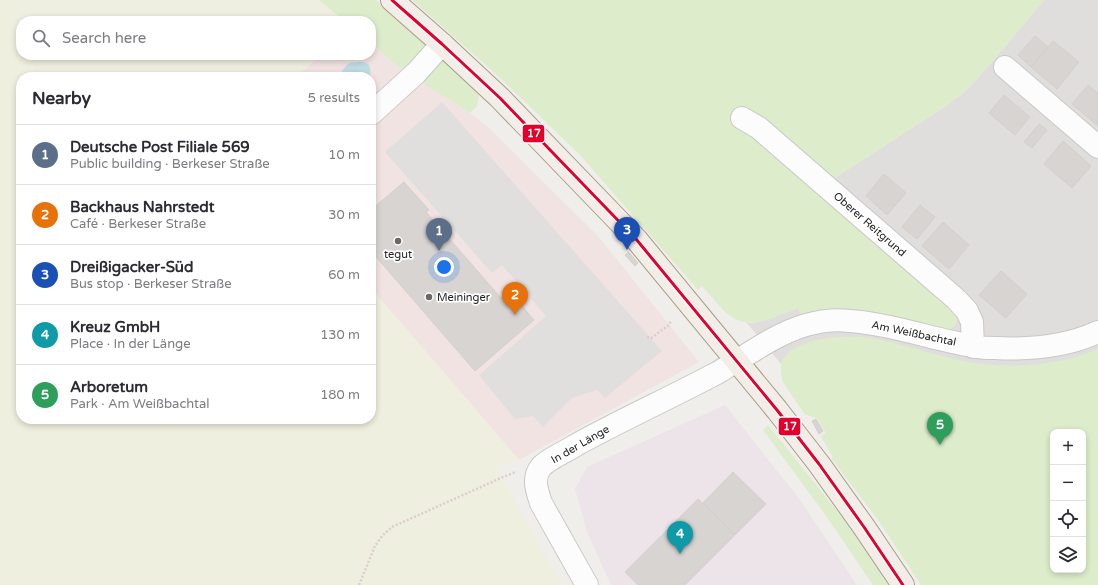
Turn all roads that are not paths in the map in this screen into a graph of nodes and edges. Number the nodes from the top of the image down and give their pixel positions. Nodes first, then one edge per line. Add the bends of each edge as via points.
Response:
1 (392, 0) edge
2 (442, 44) junction
3 (1005, 67) dead end
4 (376, 110) edge
5 (742, 118) dead end
6 (1098, 147) edge
7 (1098, 332) edge
8 (973, 347) junction
9 (737, 361) junction
10 (587, 585) edge
11 (903, 585) edge

1 - 2 main road
2 - 4 street via 416,74
2 - 9 main road via 500,98 636,239
3 - 6 street
5 - 8 street, Oberer Reitgrund via 759,128 956,299 967,311 972,322
7 - 8 street, Am Weißbachtal via 1055,346 1031,349
8 - 9 street, Am Weißbachtal via 870,323 833,320 793,330
9 - 10 street, In der Länge via 605,429 541,467 535,479 541,503
9 - 11 main road via 819,464

